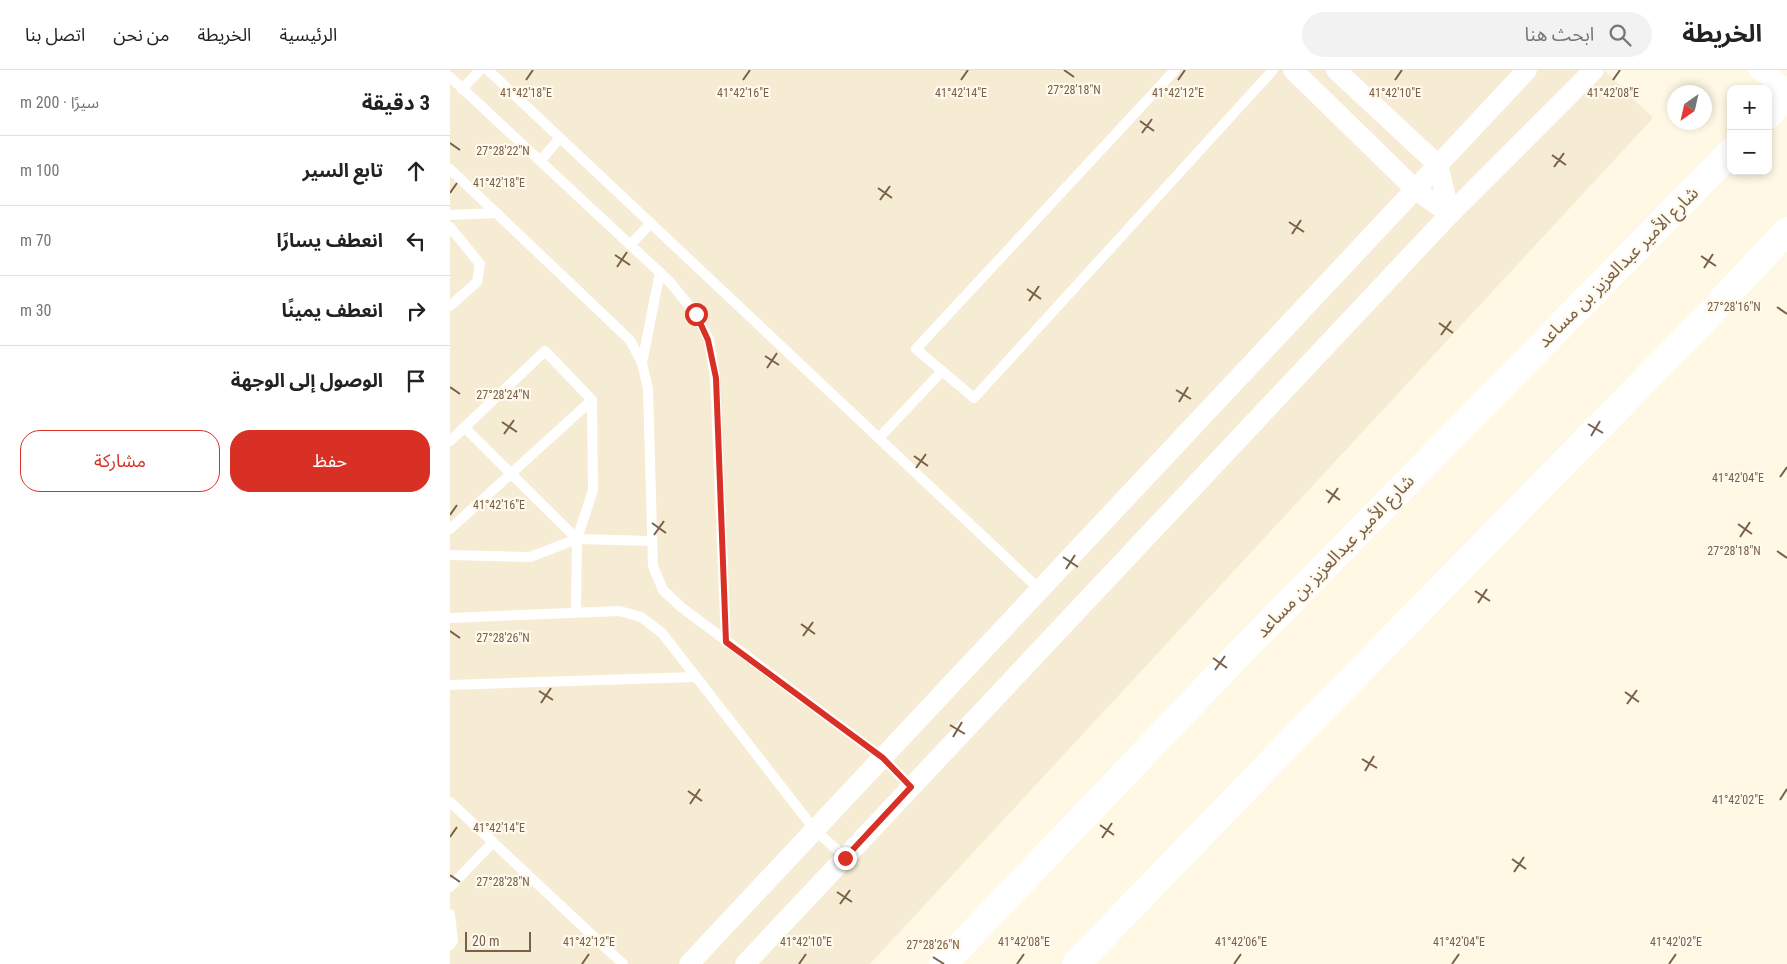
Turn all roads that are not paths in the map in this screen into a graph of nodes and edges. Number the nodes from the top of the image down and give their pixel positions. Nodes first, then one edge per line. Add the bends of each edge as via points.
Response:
1 (480, 70) edge
2 (488, 70) edge
3 (1175, 70) edge
4 (1273, 70) edge
5 (1292, 70) edge
6 (1336, 70) edge
7 (1527, 70) edge
8 (1594, 70) edge
9 (1759, 70) edge
10 (450, 77) edge
11 (462, 88) junction
12 (1787, 88) edge
13 (1787, 96) edge
14 (1772, 111) edge
15 (560, 138) junction
16 (1727, 156) edge
17 (540, 161) junction
18 (1438, 165) junction
19 (450, 169) edge
20 (1416, 190) junction
21 (497, 213) junction
22 (1450, 214) junction
23 (450, 216) edge
24 (651, 223) junction
25 (450, 228) edge
26 (1787, 231) edge
27 (630, 245) junction
28 (660, 272) junction
29 (450, 306) edge
30 (642, 363) junction
31 (942, 371) junction
32 (592, 400) junction
33 (465, 428) junction
34 (879, 438) junction
35 (450, 441) edge
36 (511, 474) junction
37 (450, 528) edge
38 (577, 539) junction
39 (652, 541) junction
40 (450, 555) edge
41 (1039, 589) junction
42 (576, 613) junction
43 (450, 618) edge
44 (726, 642) junction
45 (696, 677) junction
46 (450, 685) edge
47 (883, 758) junction
48 (911, 787) junction
49 (450, 802) edge
50 (815, 830) junction
51 (492, 842) junction
52 (845, 858) junction
53 (450, 887) edge
54 (450, 914) edge
55 (450, 945) edge
56 (623, 964) edge
57 (689, 964) edge
58 (745, 964) edge
59 (943, 964) edge
60 (1076, 964) edge

1 - 11 lane
2 - 15 lane
3 - 31 lane via 916,349
4 - 31 lane via 974,398
5 - 20 street
6 - 18 street
7 - 18 street
8 - 22 street
9 - 12 street
10 - 11 lane
11 - 17 lane
13 - 14 street
15 - 17 lane
15 - 24 lane
16 - 59 street, شارع الأمير عبدالعزيز بن مساعد via 1235,658
17 - 27 lane
18 - 20 street
18 - 22 street
19 - 21 lane
20 - 22 street
20 - 41 street
21 - 23 lane
21 - 30 lane via 630,340
22 - 48 street
24 - 27 lane
24 - 34 lane
25 - 29 lane via 480,264 477,282
26 - 60 street
27 - 28 lane
28 - 30 lane
28 - 44 lane via 696,314 708,340 716,378
30 - 39 lane via 648,389
31 - 34 lane
32 - 33 lane via 545,351
32 - 36 lane
32 - 38 lane via 593,490
33 - 35 lane
33 - 36 lane
34 - 41 lane
36 - 37 lane
36 - 38 lane
38 - 39 lane
38 - 40 lane via 530,557
38 - 42 lane
39 - 44 lane via 653,566 663,590
41 - 47 street
42 - 43 lane
42 - 45 lane via 620,611 641,617 662,633
44 - 47 lane
45 - 46 lane
45 - 50 lane
47 - 48 lane
47 - 50 street
48 - 52 street
49 - 51 lane
50 - 52 lane
50 - 57 street
51 - 53 lane
51 - 56 lane
52 - 58 street
54 - 55 lane via 453,941

